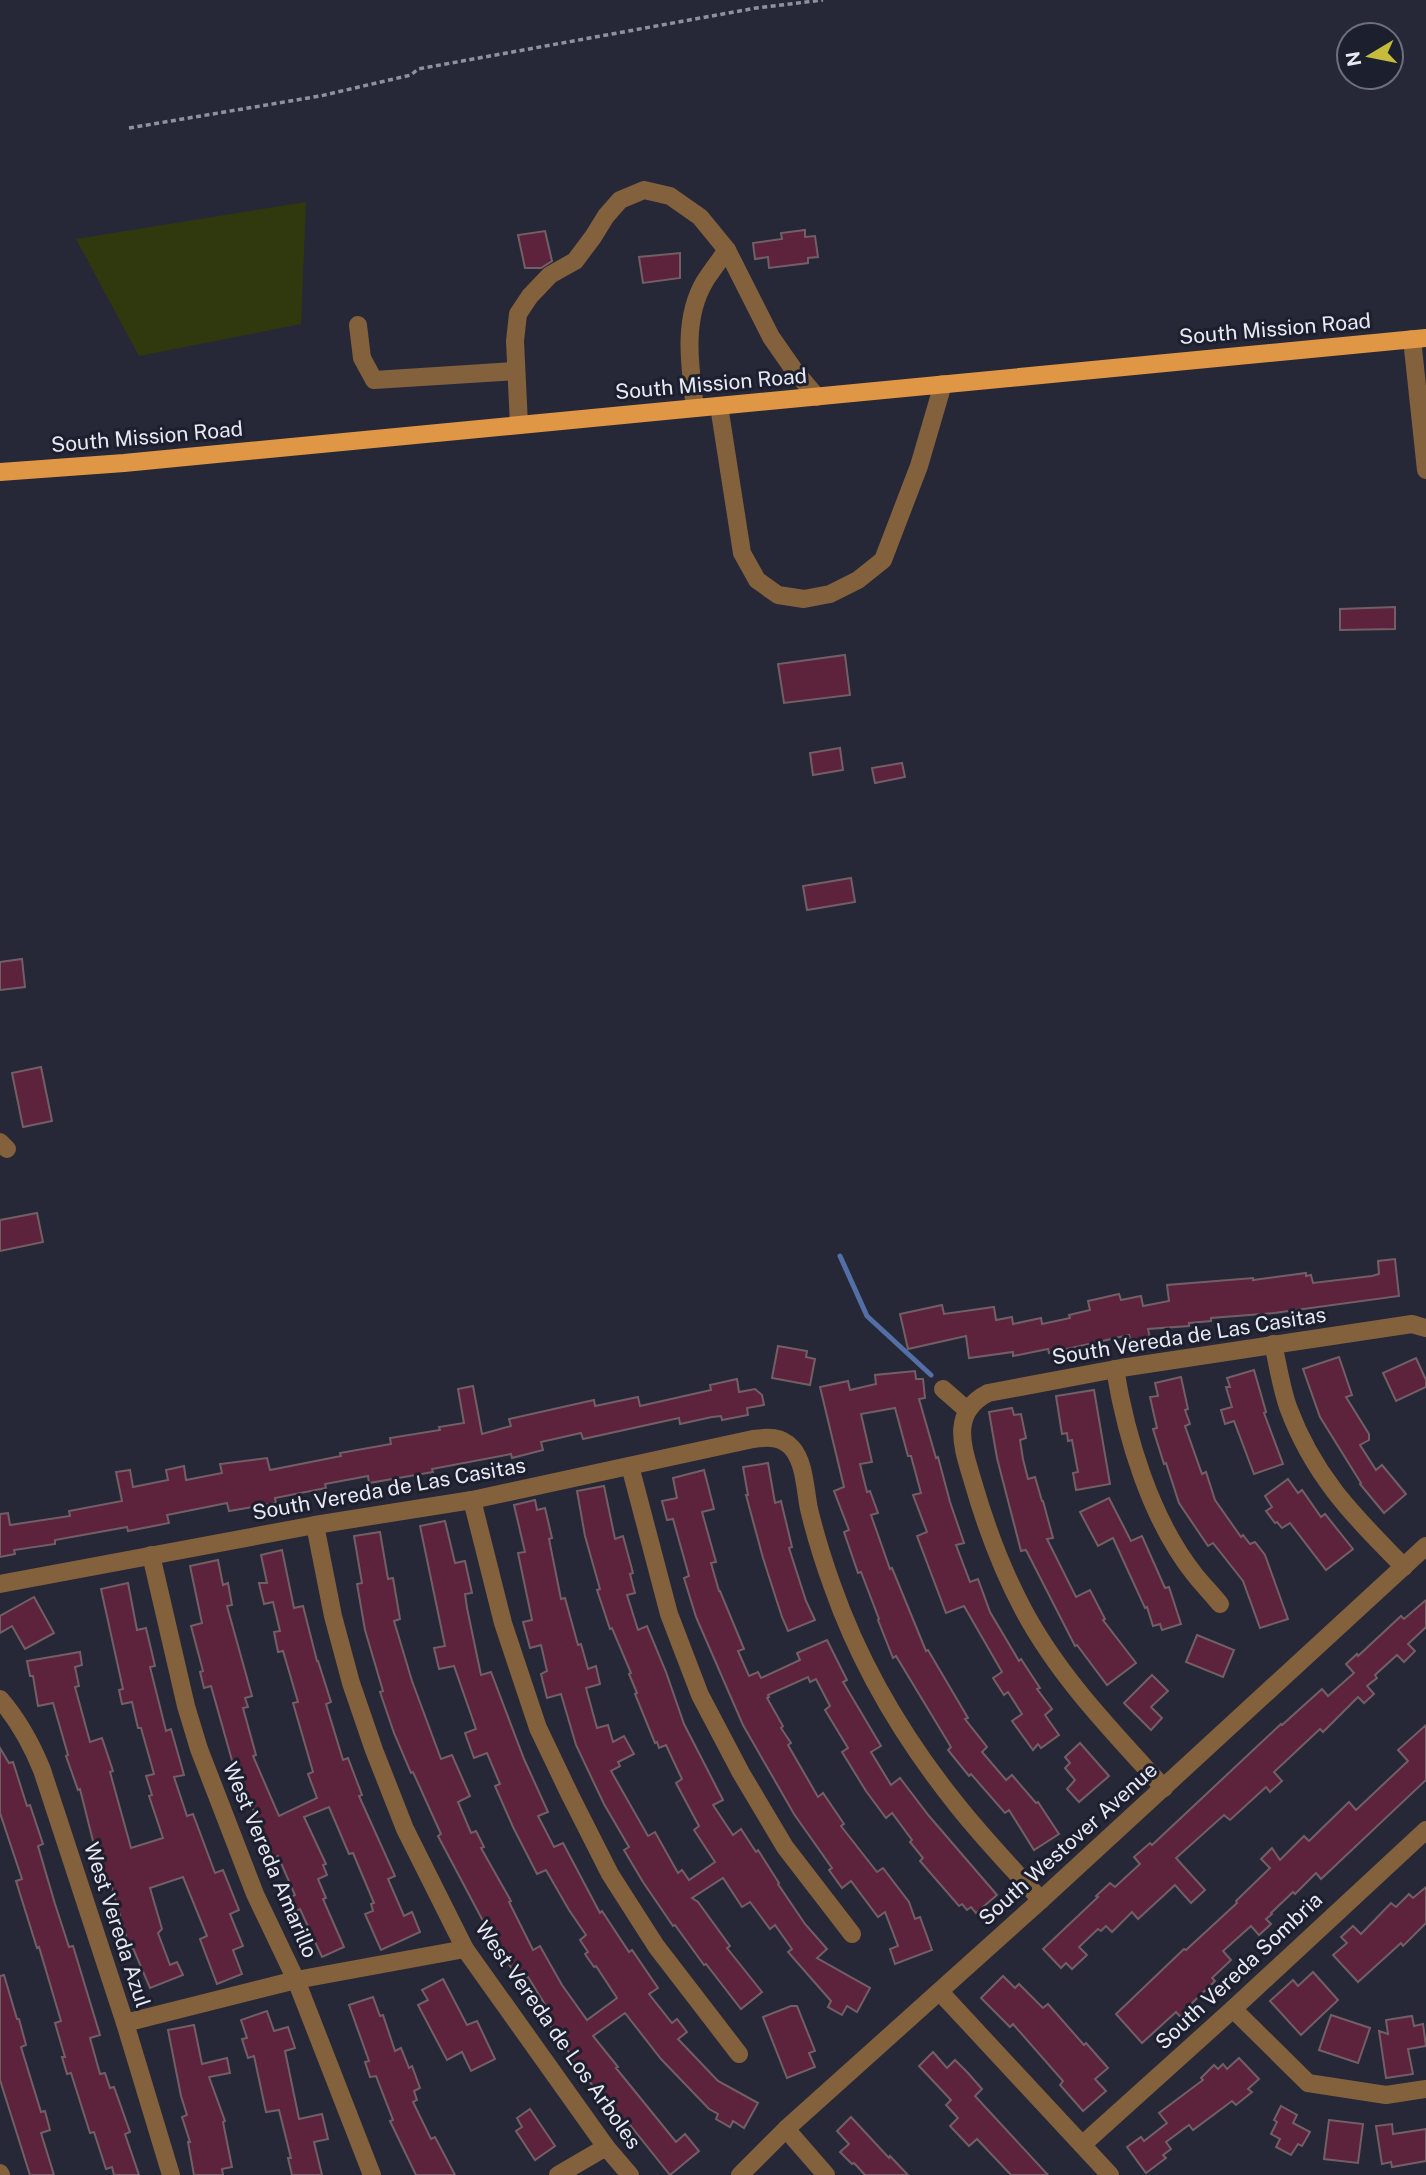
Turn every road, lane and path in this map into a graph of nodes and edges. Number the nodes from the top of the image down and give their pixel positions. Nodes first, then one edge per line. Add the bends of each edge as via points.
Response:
1 (822, 0) edge
2 (130, 128) dead end
3 (727, 250) junction
4 (358, 325) dead end
5 (1419, 339) edge
6 (516, 371) junction
7 (943, 384) junction
8 (817, 397) junction
9 (719, 406) junction
10 (695, 408) junction
11 (519, 425) junction
12 (1426, 470) edge
13 (0, 472) edge
14 (1425, 1328) edge
15 (1273, 1344) junction
16 (1115, 1369) junction
17 (943, 1389) dead end
18 (967, 1410) junction
19 (629, 1466) junction
20 (472, 1500) junction
21 (315, 1525) junction
22 (1426, 1546) edge
23 (152, 1555) junction
24 (1404, 1566) junction
25 (0, 1584) edge
26 (1220, 1604) dead end
27 (0, 1699) edge
28 (1164, 1788) junction
29 (1426, 1830) edge
30 (1041, 1900) junction
31 (852, 1934) dead end
32 (465, 1949) junction
33 (296, 1980) junction
34 (940, 1992) junction
35 (1233, 2009) junction
36 (125, 2023) junction
37 (739, 2054) dead end
38 (1426, 2089) edge
39 (786, 2129) junction
40 (1082, 2145) junction
41 (606, 2147) junction
42 (171, 2175) edge
43 (372, 2175) edge
44 (558, 2175) edge
45 (630, 2175) edge
46 (740, 2175) edge
47 (826, 2175) edge
48 (1110, 2175) edge

1 - 2 path via 418,69 411,75 320,96
3 - 6 street via 700,217 670,196 644,190 620,200 575,261 550,275 518,314
3 - 8 street via 771,337
3 - 10 street via 705,281 693,312 690,345
4 - 6 street via 362,358 374,380
5 - 7 main road, South Mission Road
5 - 12 street
6 - 11 street
7 - 8 main road, South Mission Road
7 - 9 street via 919,466 883,560 849,585 804,599 778,596 757,580 742,553
8 - 9 main road, South Mission Road
9 - 10 main road, South Mission Road
10 - 11 main road, South Mission Road
11 - 13 main road, South Mission Road
14 - 15 street, South Vereda de Las Casitas via 1412,1324
15 - 16 street, South Vereda de Las Casitas
15 - 24 street via 1287,1404 1324,1479 1353,1516
16 - 18 street, South Vereda de Las Casitas via 988,1393
16 - 26 street via 1134,1454 1150,1495 1194,1574
17 - 18 street
18 - 28 street via 962,1436 968,1466 986,1528 1025,1612 1094,1711
19 - 20 street, South Vereda de Las Casitas
19 - 30 street, South Vereda de Las Casitas via 767,1437 776,1437 793,1449 831,1584 882,1696 957,1806
19 - 31 street via 669,1614 700,1695 785,1847
20 - 21 street, South Vereda de Las Casitas
20 - 37 street via 503,1623 538,1728 570,1795 610,1874 656,1946
21 - 23 street, South Vereda de Las Casitas
21 - 32 street, West Vereda de Los Arboles via 333,1616 374,1750 405,1829
22 - 24 street, South Westover Avenue
23 - 25 street, South Vereda de Las Casitas
23 - 33 street, West Vereda Amarillo via 200,1749 255,1894
24 - 28 street, South Westover Avenue
27 - 36 street, West Vereda Azul via 18,1720 37,1757
28 - 30 street, South Westover Avenue
29 - 35 street, South Vereda Sombria
30 - 34 street, South Westover Avenue
32 - 33 street
32 - 41 street, West Vereda de Los Arboles
33 - 36 street
33 - 43 street, West Vereda Amarillo
34 - 39 street, South Westover Avenue
34 - 40 street
35 - 38 street via 1308,2083 1387,2095
35 - 40 street, South Vereda Sombria
36 - 42 street, West Vereda Azul
39 - 46 street, South Westover Avenue
39 - 47 street
40 - 48 street
41 - 44 street
41 - 45 street, West Vereda de Los Arboles

